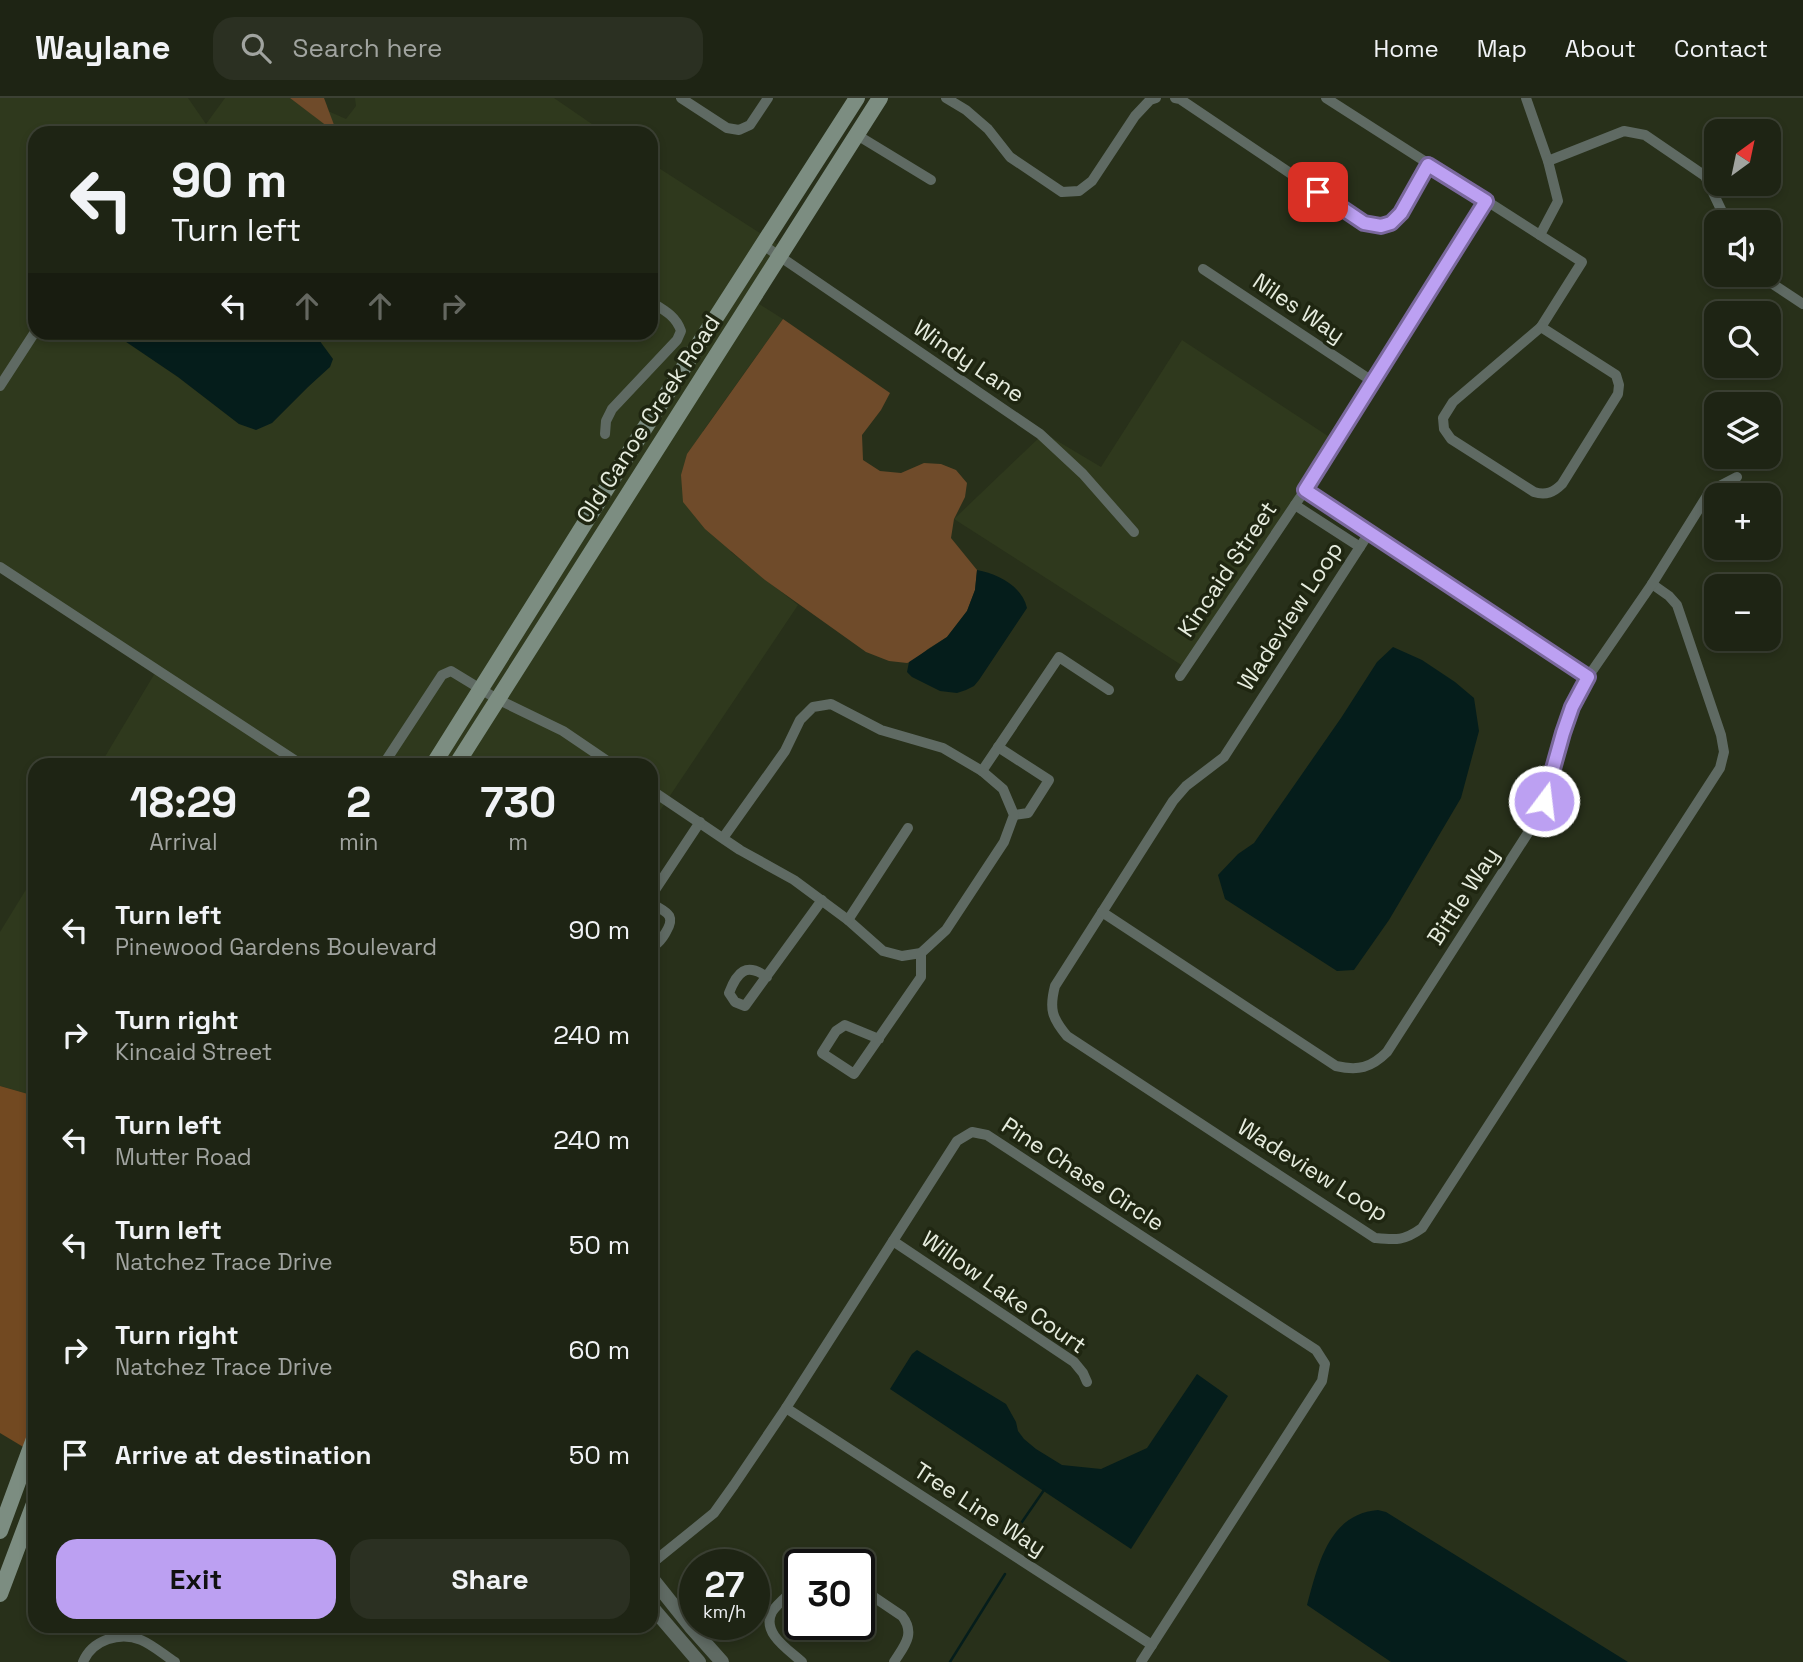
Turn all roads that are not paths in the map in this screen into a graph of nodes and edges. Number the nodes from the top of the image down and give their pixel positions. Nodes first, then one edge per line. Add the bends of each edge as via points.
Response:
1 (681, 98) edge
2 (768, 98) edge
3 (857, 98) edge
4 (880, 98) edge
5 (946, 98) edge
6 (1156, 98) edge
7 (1175, 98) edge
8 (1326, 98) edge
9 (1526, 98) edge
10 (857, 135) junction
11 (1548, 161) junction
12 (1428, 165) junction
13 (931, 180) dead end
14 (1486, 201) junction
15 (1721, 210) edge
16 (1541, 235) junction
17 (762, 245) junction
18 (779, 257) junction
19 (1203, 269) dead end
20 (1777, 287) edge
21 (1803, 304) edge
22 (658, 306) edge
23 (1541, 327) junction
24 (30, 340) edge
25 (1372, 382) junction
26 (0, 386) edge
27 (605, 434) dead end
28 (1737, 477) dead end
29 (1305, 490) junction
30 (1295, 505) junction
31 (1134, 532) dead end
32 (1369, 533) junction
33 (1360, 547) junction
34 (0, 567) edge
35 (1652, 584) junction
36 (1180, 676) dead end
37 (1588, 677) junction
38 (482, 688) junction
39 (1109, 690) dead end
40 (498, 699) junction
41 (998, 747) junction
42 (291, 758) edge
43 (388, 758) edge
44 (437, 758) edge
45 (460, 758) edge
46 (602, 758) edge
47 (982, 771) junction
48 (658, 795) edge
49 (1014, 815) junction
50 (700, 822) junction
51 (908, 828) dead end
52 (723, 838) junction
53 (658, 885) edge
54 (822, 900) junction
55 (658, 908) edge
56 (1102, 912) junction
57 (849, 920) junction
58 (658, 943) edge
59 (921, 953) junction
60 (767, 977) junction
61 (879, 1039) junction
62 (893, 1241) junction
63 (1087, 1382) dead end
64 (786, 1408) junction
65 (28, 1455) edge
66 (28, 1483) edge
67 (28, 1525) edge
68 (0, 1531) edge
69 (28, 1531) edge
70 (658, 1558) edge
71 (658, 1586) edge
72 (0, 1594) edge
73 (875, 1598) edge
74 (784, 1600) edge
75 (658, 1614) edge
76 (113, 1633) edge
77 (114, 1638) junction
78 (1152, 1646) junction
79 (83, 1662) edge
80 (175, 1662) edge
81 (699, 1662) edge
82 (722, 1662) edge
83 (802, 1662) edge
84 (894, 1662) edge
85 (1141, 1662) edge

1 - 2 street via 727,128 739,130 750,125
3 - 17 main road, Old Canoe Creek Road
4 - 10 main road, Old Canoe Creek Road
5 - 6 street via 988,129 1010,157 1062,192 1079,191 1092,181 1135,116
7 - 12 street via 1364,223 1391,223
8 - 12 street
9 - 11 street
10 - 13 street
10 - 18 main road, Old Canoe Creek Road
11 - 15 street via 1624,131 1645,135 1705,176
11 - 16 street via 1558,201
12 - 14 street
14 - 16 street
14 - 25 street, Kincaid Street
16 - 23 street via 1582,262
17 - 18 street, Windy Lane
17 - 38 main road, Old Canoe Creek Road
18 - 31 street, Windy Lane via 1040,434
18 - 40 main road, Old Canoe Creek Road
19 - 25 street, Niles Way
20 - 21 street
22 - 27 street via 671,314 681,331 612,409
23 - 23 street via 1453,402 1443,418 1451,439 1541,495 1562,484 1618,394 1619,385 1616,375
24 - 26 street
25 - 29 street, Kincaid Street
28 - 35 street, Bittle Way via 1710,491
29 - 30 street, Kincaid Street
29 - 32 street
30 - 33 street
30 - 36 street, Kincaid Street
32 - 33 street, Wadeview Loop
32 - 37 street
33 - 56 street, Wadeview Loop via 1224,757 1172,801
34 - 42 street
35 - 37 street, Bittle Way
35 - 56 street, Wadeview Loop via 1677,605 1721,735 1724,752 1720,768 1422,1228 1409,1238 1375,1238 1067,1037 1055,1021 1051,1002 1055,986
37 - 56 street, Bittle Way via 1572,707 1537,819 1377,1062 1362,1068 1336,1066
38 - 40 street
38 - 43 street via 452,671 442,675
38 - 44 main road, Old Canoe Creek Road
39 - 41 street via 1059,657
40 - 45 main road, Old Canoe Creek Road
40 - 46 street
41 - 47 street
41 - 49 street via 1049,780 1028,813
47 - 49 street via 1003,789
47 - 52 street via 943,748 881,730 831,704 813,707
48 - 50 street
49 - 59 street via 1003,842 946,930
50 - 52 street
50 - 53 street
51 - 57 street
52 - 54 street
54 - 57 street
54 - 60 street
55 - 58 street via 669,915 671,924
57 - 59 street via 883,951 902,956
59 - 61 street via 920,976
60 - 60 street via 745,1006 729,993 741,972 749,969
61 - 61 street via 854,1074 822,1053 845,1025
62 - 63 street, Willow Lake Court via 1074,1362
62 - 64 street, Pine Chase Circle
62 - 78 street, Pine Chase Circle via 957,1141 972,1132 987,1135 1317,1350 1325,1364 1322,1381
64 - 70 street, Pine Chase Circle via 714,1513
64 - 78 street, Tree Line Way
65 - 68 main road
66 - 67 main road via 22,1499 22,1519
69 - 72 main road
71 - 82 street
73 - 84 street via 902,1616 909,1629
74 - 83 street via 772,1613 770,1623 774,1636
75 - 81 street
76 - 77 street
77 - 79 street via 98,1643
77 - 80 street via 142,1640
78 - 85 street, Pine Chase Circle

